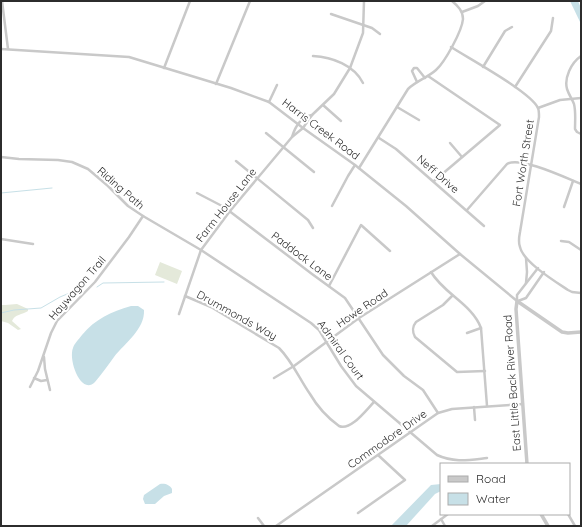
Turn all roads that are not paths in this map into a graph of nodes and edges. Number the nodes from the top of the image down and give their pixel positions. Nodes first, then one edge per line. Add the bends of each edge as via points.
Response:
1 (2, 1) edge
2 (190, 1) edge
3 (250, 1) edge
4 (452, 1) edge
5 (485, 1) edge
6 (364, 2) edge
7 (462, 12) junction
8 (331, 14) dead end
9 (553, 18) dead end
10 (363, 25) junction
11 (512, 27) dead end
12 (380, 34) dead end
13 (451, 47) junction
14 (1, 49) edge
15 (8, 49) junction
16 (313, 56) dead end
17 (581, 56) edge
18 (483, 67) junction
19 (164, 68) junction
20 (350, 68) junction
21 (426, 77) junction
22 (417, 82) junction
23 (364, 83) dead end
24 (216, 84) junction
25 (277, 85) dead end
26 (515, 87) junction
27 (571, 98) junction
28 (581, 98) edge
29 (269, 102) junction
30 (323, 105) junction
31 (397, 107) junction
32 (538, 108) junction
33 (312, 115) junction
34 (419, 120) dead end
35 (341, 121) dead end
36 (298, 124) junction
37 (303, 128) junction
38 (266, 132) dead end
39 (581, 134) edge
40 (292, 137) junction
41 (379, 138) junction
42 (450, 143) dead end
43 (284, 147) junction
44 (1, 157) edge
45 (462, 157) junction
46 (236, 161) dead end
47 (532, 164) junction
48 (355, 165) junction
49 (359, 168) junction
50 (314, 172) dead end
51 (257, 179) junction
52 (434, 181) junction
53 (573, 181) junction
54 (581, 184) edge
55 (197, 193) dead end
56 (332, 206) dead end
57 (564, 207) dead end
58 (467, 210) junction
59 (230, 211) junction
60 (142, 216) junction
61 (484, 226) dead end
62 (314, 228) dead end
63 (1, 239) edge
64 (562, 240) dead end
65 (33, 244) dead end
66 (201, 250) junction
67 (581, 250) edge
68 (390, 251) dead end
69 (460, 254) junction
70 (526, 258) junction
71 (538, 268) junction
72 (431, 272) junction
73 (544, 272) junction
74 (526, 284) junction
75 (329, 286) junction
76 (581, 293) edge
77 (185, 296) junction
78 (452, 296) junction
79 (517, 301) junction
80 (179, 314) dead end
81 (359, 318) junction
82 (481, 328) junction
83 (581, 332) edge
84 (467, 333) dead end
85 (326, 342) junction
86 (44, 354) junction
87 (294, 366) junction
88 (484, 371) junction
89 (34, 378) junction
90 (274, 378) dead end
91 (47, 380) junction
92 (30, 386) dead end
93 (50, 390) dead end
94 (374, 402) junction
95 (523, 404) junction
96 (487, 406) junction
97 (474, 407) junction
98 (438, 413) junction
99 (475, 420) dead end
100 (410, 433) junction
101 (378, 455) junction
102 (487, 458) dead end
103 (527, 463) edge
104 (358, 513) dead end
105 (447, 515) edge
106 (542, 515) edge
107 (569, 515) edge
108 (258, 518) dead end
109 (441, 519) junction
110 (264, 526) edge
111 (276, 526) edge
112 (432, 526) edge
113 (445, 526) edge
114 (548, 526) edge
115 (575, 526) edge

1 - 15 street
2 - 19 street
3 - 24 street
4 - 7 street
5 - 7 street
6 - 10 street
7 - 13 street via 462,26
8 - 10 street
9 - 26 street via 550,31
10 - 12 street
10 - 20 street via 361,40
11 - 18 street via 505,31
13 - 18 street, Fort Worth Street
13 - 21 street via 438,68
14 - 15 street, Harris Creek Road
15 - 19 street, Harris Creek Road via 128,57
16 - 20 street via 334,59
17 - 27 street via 566,78
18 - 26 street, Fort Worth Street
19 - 24 street, Harris Creek Road
20 - 23 street
20 - 30 street via 338,89
21 - 22 street
21 - 22 street via 414,68 412,71
21 - 45 street via 500,124
22 - 31 street via 408,89
24 - 29 street, Harris Creek Road
25 - 29 street
26 - 32 street, Fort Worth Street
27 - 28 street
27 - 32 street
27 - 39 street via 574,104 576,129
29 - 36 street, Harris Creek Road
30 - 33 street
30 - 35 street
31 - 34 street
31 - 41 street
32 - 47 street, Fort Worth Street
33 - 36 street
33 - 37 street, Farm House Lane
36 - 37 street, Harris Creek Road
36 - 40 street, Farm House Lane
37 - 40 street, Farm House Lane
37 - 48 street, Harris Creek Road
38 - 43 street
40 - 43 street, Farm House Lane
41 - 49 street
41 - 52 street, Neff Drive
42 - 45 street
43 - 50 street
43 - 51 street, Farm House Lane
44 - 60 street, Riding Path via 72,162 88,170
45 - 52 street
46 - 51 street
47 - 53 street
47 - 58 street via 513,161 507,164
47 - 70 street, Fort Worth Street via 519,240
48 - 49 street, Harris Creek Road
48 - 56 street
49 - 69 street, Harris Creek Road
51 - 59 street, Farm House Lane
51 - 62 street via 308,220
52 - 58 street, Neff Drive
53 - 54 street
53 - 57 street
55 - 59 street, Paddock Lane
58 - 61 street, Neff Drive
59 - 66 street, Farm House Lane
59 - 75 street, Paddock Lane
60 - 66 street, Riding Path
60 - 86 street, Haywagon Trail via 95,282 57,321
63 - 65 street
64 - 67 street
66 - 77 street, Farm House Lane
66 - 85 street, Admiral Court via 311,323
68 - 75 street via 361,225
69 - 72 street, Howe Road
69 - 79 street, Harris Creek Road
70 - 71 street, Fort Worth Street
70 - 74 street, East Little Back River Road
71 - 73 street, Fort Worth Street
71 - 74 street, East Little Back River Road
72 - 78 street via 436,281
72 - 81 street, Howe Road
73 - 76 street, Fort Worth Street via 568,290
73 - 79 street, East Little Back River Road via 526,298
74 - 79 street, East Little Back River Road via 517,294
75 - 81 street, Paddock Lane via 345,298
77 - 80 street, Farm House Lane
77 - 87 street, Drummonds Way via 211,307 269,341
78 - 82 street via 476,317
78 - 88 street via 443,305 416,322 415,337 457,372
79 - 83 street, Harris Creek Road via 562,332
79 - 95 street, East Little Back River Road
81 - 85 street, Howe Road
81 - 98 street, Paddock Lane via 383,355 423,390
82 - 84 street
82 - 88 street
85 - 87 street, Howe Road
85 - 94 street, Admiral Court via 351,380
86 - 89 street, Haywagon Trail
86 - 91 street, Haywagon Trail
87 - 90 street, Howe Road
87 - 94 street, Drummonds Way via 315,402 341,428 349,426
88 - 96 street
89 - 91 street via 41,382
89 - 92 street, Haywagon Trail
91 - 93 street, Haywagon Trail
94 - 100 street, Admiral Court
95 - 96 street, Commodore Drive
95 - 103 street, East Little Back River Road
96 - 97 street, Commodore Drive
97 - 98 street, Commodore Drive
97 - 99 street
98 - 100 street, Commodore Drive
100 - 101 street, Commodore Drive
100 - 102 street, Admiral Court via 437,455 451,461
101 - 104 street via 405,480
101 - 111 street, Commodore Drive
105 - 109 street
106 - 114 street
107 - 115 street
108 - 110 street
109 - 112 street
109 - 113 street

